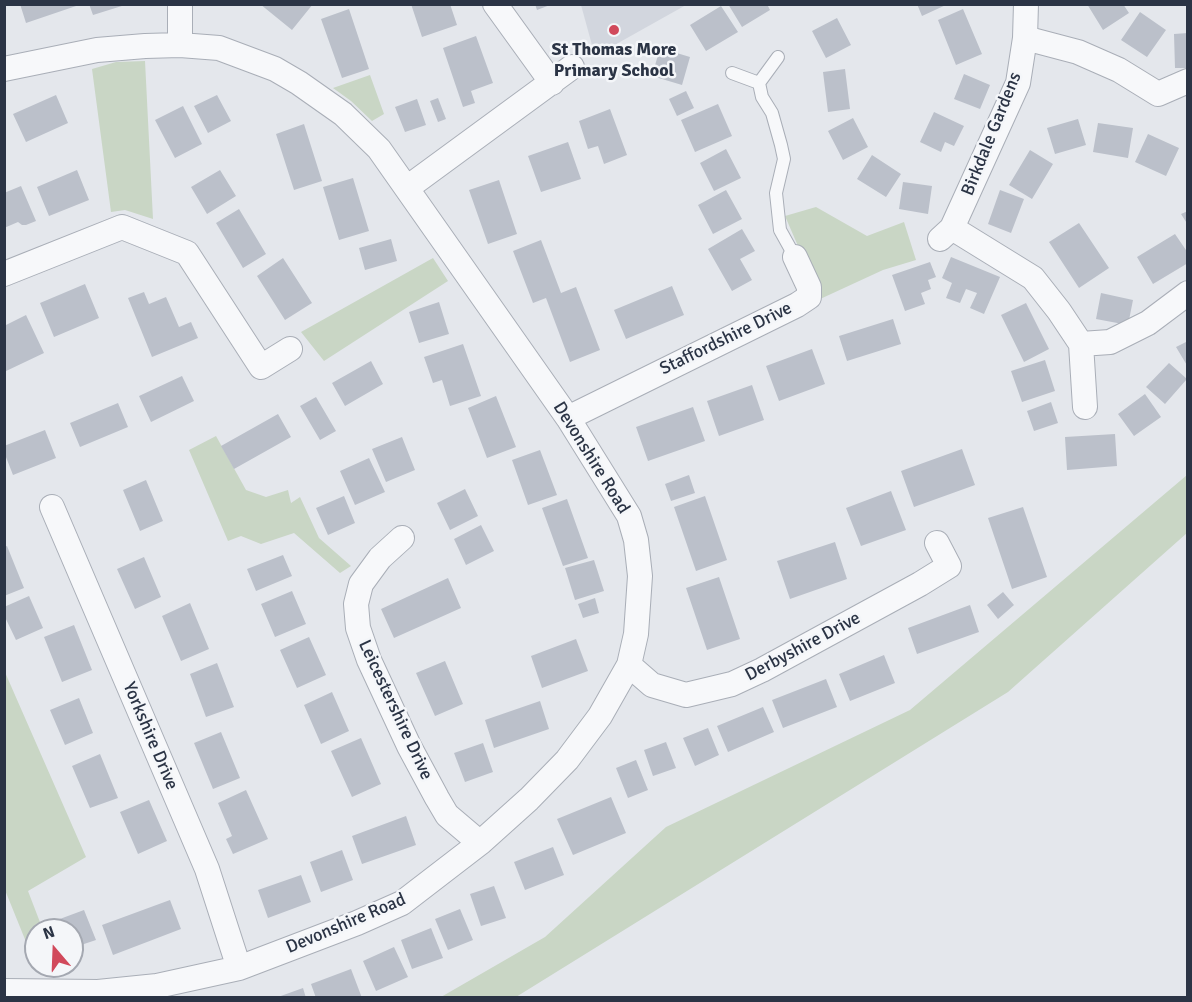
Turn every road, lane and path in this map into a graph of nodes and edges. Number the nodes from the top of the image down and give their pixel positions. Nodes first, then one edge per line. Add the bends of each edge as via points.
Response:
1 (180, 4) edge
2 (495, 4) edge
3 (1026, 4) edge
4 (1025, 38) junction
5 (180, 45) junction
6 (778, 57) dead end
7 (572, 67) dead end
8 (4, 69) edge
9 (732, 73) dead end
10 (1188, 81) edge
11 (552, 83) junction
12 (759, 83) junction
13 (407, 188) junction
14 (795, 257) joint
15 (4, 274) edge
16 (1188, 293) edge
17 (1081, 344) junction
18 (290, 349) dead end
19 (1085, 407) dead end
20 (568, 418) junction
21 (52, 507) dead end
22 (403, 538) dead end
23 (937, 543) dead end
24 (629, 665) junction
25 (480, 843) junction
26 (239, 968) junction
27 (4, 991) edge

1 - 5 street
2 - 11 street
3 - 4 street, Birkdale Gardens
4 - 10 street via 1078,52 1119,70 1158,94
4 - 17 street, Birkdale Gardens via 1018,83 946,233 993,252 1033,278
5 - 8 street, Devonshire Road via 98,50
5 - 13 street, Devonshire Road via 219,48 275,69 299,83 343,114 379,149
6 - 12 lane
7 - 11 street
9 - 12 lane
11 - 13 street
12 - 14 lane, Staffordshire Drive via 784,159 776,193 780,230
13 - 20 street, Devonshire Road
14 - 20 street, Staffordshire Drive via 809,286 809,297
15 - 18 street via 122,227 187,253 261,367
16 - 17 street via 1148,323 1110,342
17 - 19 street
20 - 24 street, Devonshire Road via 629,516 636,540 640,576 636,634
21 - 26 street, Yorkshire Drive via 207,869
22 - 25 street, Leicestershire Drive via 380,558 361,584 356,604 358,628 369,660 437,798 447,815
23 - 24 street, Derbyshire Drive via 949,566 732,684 686,695 652,685
24 - 25 street, Devonshire Road via 600,716 567,760
25 - 26 street, Devonshire Road via 402,903
26 - 27 street, Devonshire Road via 157,986 98,992

